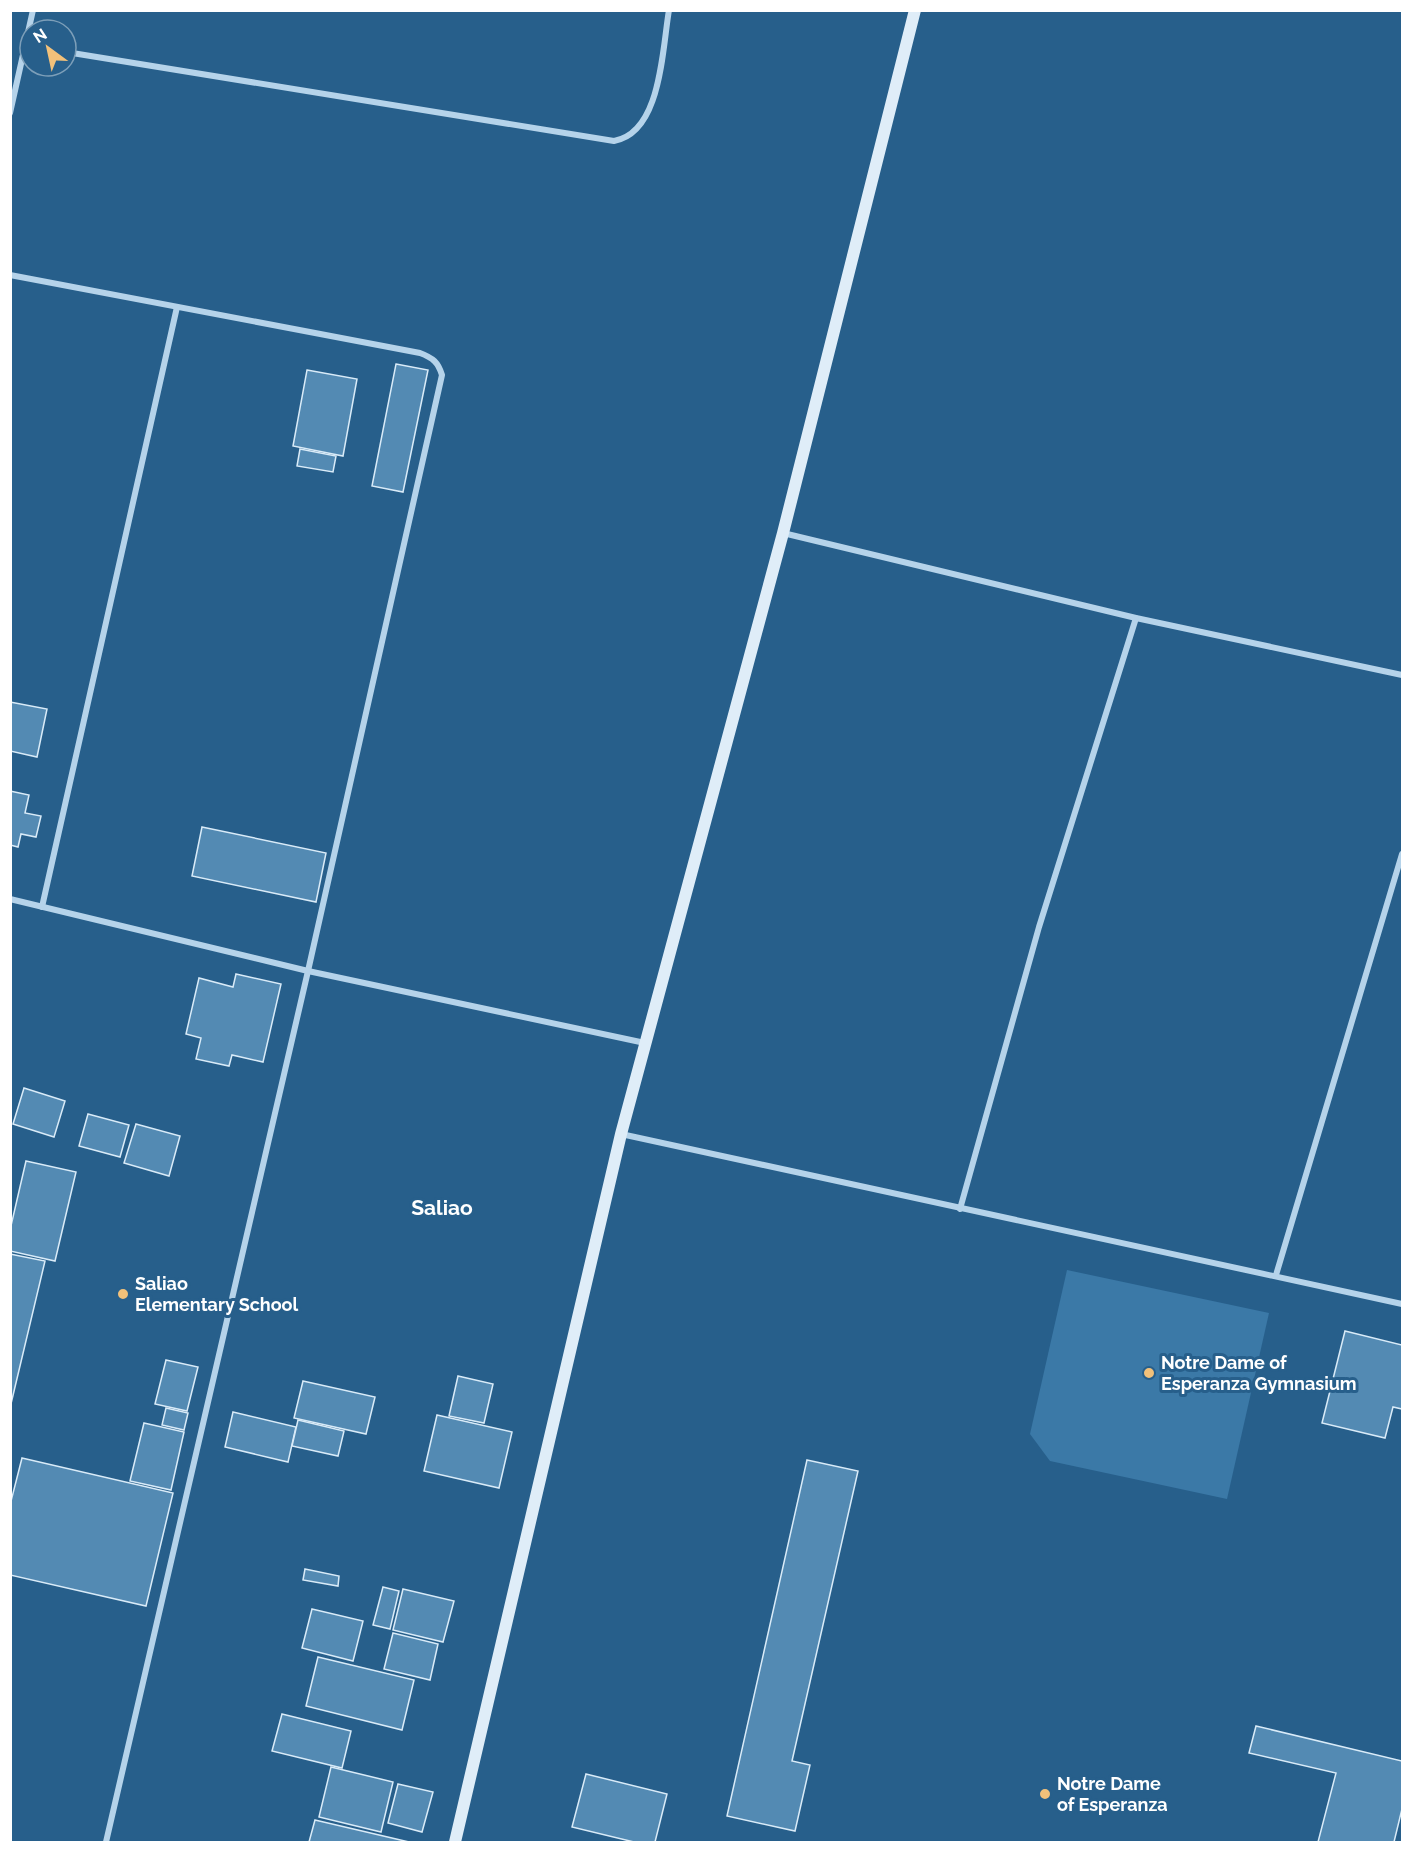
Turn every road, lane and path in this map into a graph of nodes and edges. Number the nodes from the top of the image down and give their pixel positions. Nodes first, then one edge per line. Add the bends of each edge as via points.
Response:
1 (669, 10) edge
2 (915, 10) edge
3 (78, 54) edge
4 (19, 78) edge
5 (10, 113) edge
6 (10, 275) edge
7 (177, 307) junction
8 (783, 533) junction
9 (1136, 618) junction
10 (1402, 675) edge
11 (1402, 854) edge
12 (10, 900) edge
13 (42, 907) junction
14 (308, 971) junction
15 (645, 1042) junction
16 (621, 1134) junction
17 (960, 1209) junction
18 (1276, 1275) junction
19 (1402, 1304) edge
20 (106, 1842) edge
21 (455, 1842) edge

1 - 3 street via 651,110 640,128 627,139 614,141
2 - 8 street
4 - 5 street
6 - 7 street
7 - 13 street
7 - 14 street via 420,353 431,357 442,375
8 - 9 street
8 - 15 street
9 - 10 street
9 - 17 street via 1040,927
11 - 18 street
12 - 13 street
13 - 14 street
14 - 15 street
14 - 20 street
15 - 16 street
16 - 17 street
16 - 21 street
17 - 18 street
18 - 19 street

